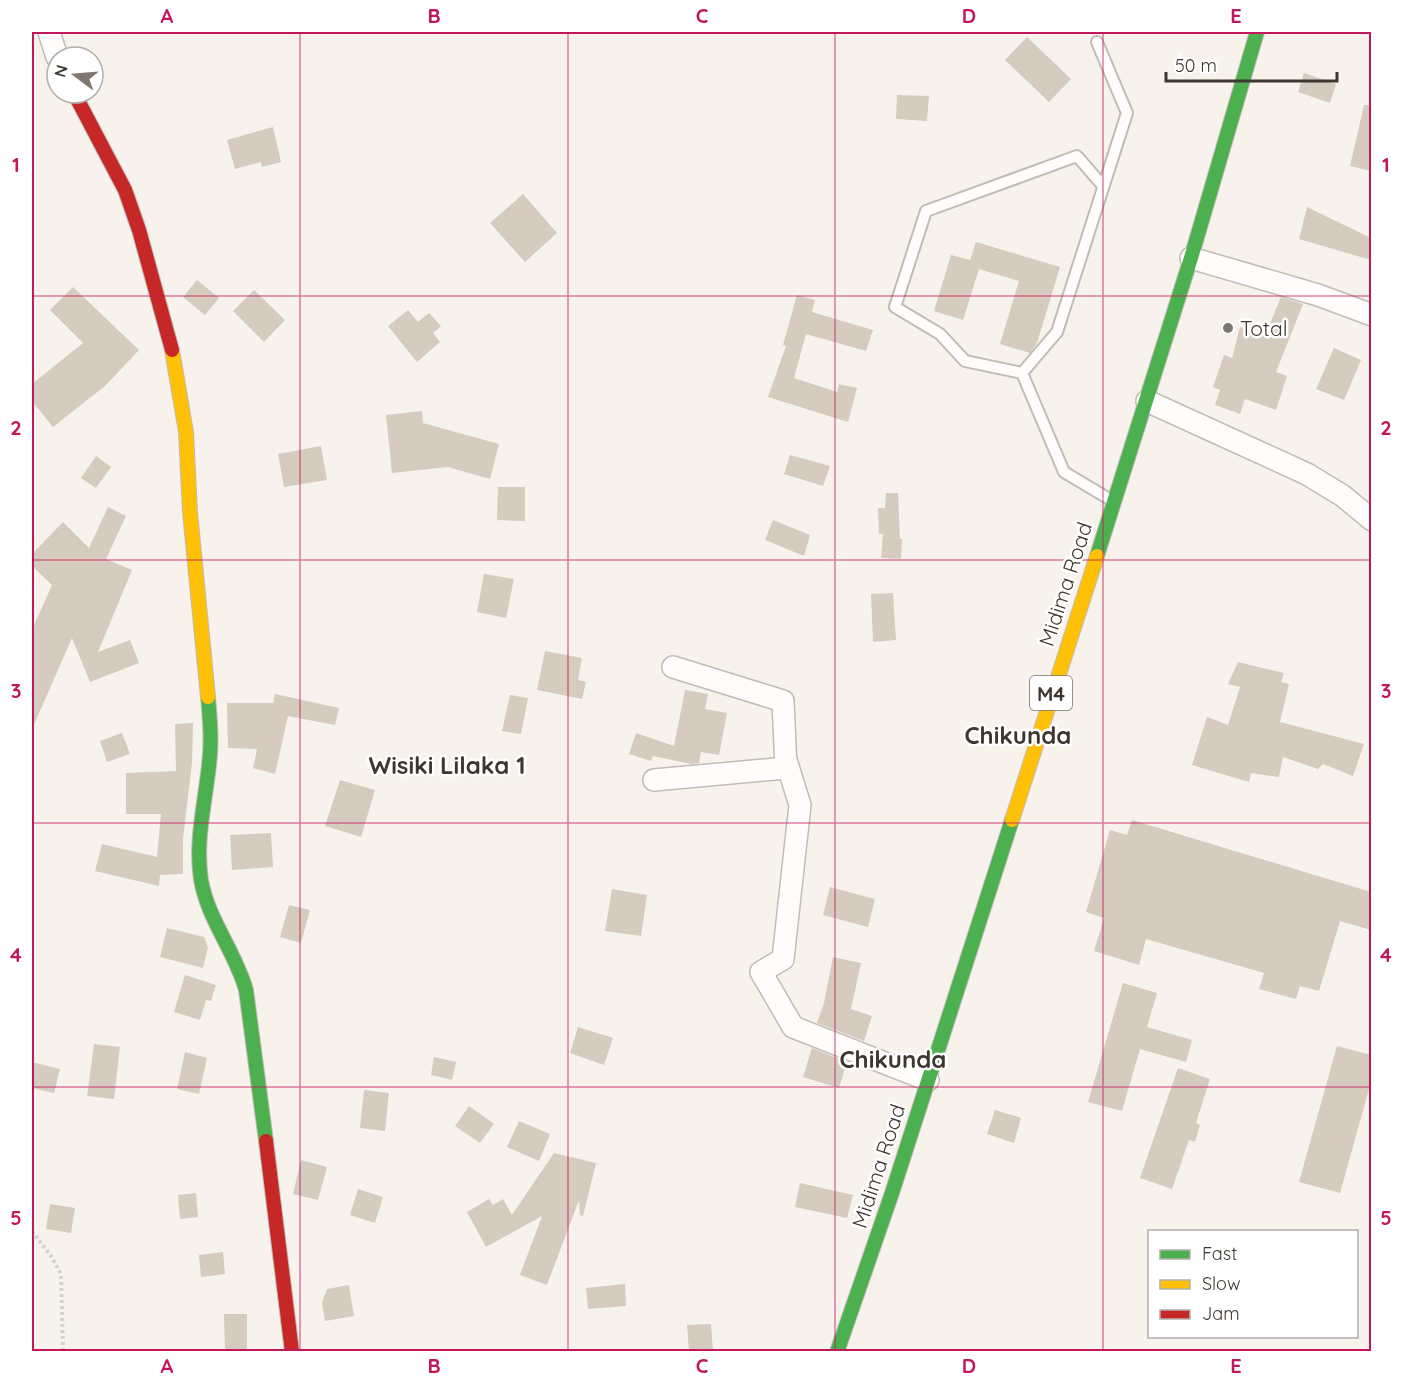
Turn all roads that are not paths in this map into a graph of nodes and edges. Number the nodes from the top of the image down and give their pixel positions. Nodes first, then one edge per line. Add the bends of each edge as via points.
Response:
1 (1257, 32) edge
2 (1097, 42) dead end
3 (80, 105) edge
4 (1103, 186) junction
5 (1191, 258) junction
6 (1371, 315) edge
7 (1022, 373) junction
8 (1147, 401) junction
9 (1114, 501) junction
10 (1371, 520) edge
11 (673, 667) dead end
12 (786, 760) junction
13 (654, 780) dead end
14 (928, 1080) junction
15 (292, 1352) edge
16 (837, 1352) edge

1 - 5 main road, Midima Road / M4
2 - 4 lane via 1127,113
3 - 15 main road via 132,210 178,378 211,727 200,848 201,879 213,916 244,983 250,1010
4 - 7 lane via 1057,332
4 - 7 lane via 1077,156 926,211 895,308 940,334 965,361
5 - 6 street
5 - 8 main road, Midima Road / M4
7 - 9 lane via 1064,472
8 - 9 main road, Midima Road / M4
8 - 10 street via 1307,474 1343,496
9 - 14 main road, Midima Road / M4
11 - 12 street via 783,701
12 - 13 street via 786,768
12 - 14 street via 800,805 786,935 783,959 762,972 793,1027
14 - 16 main road, Midima Road / M4

